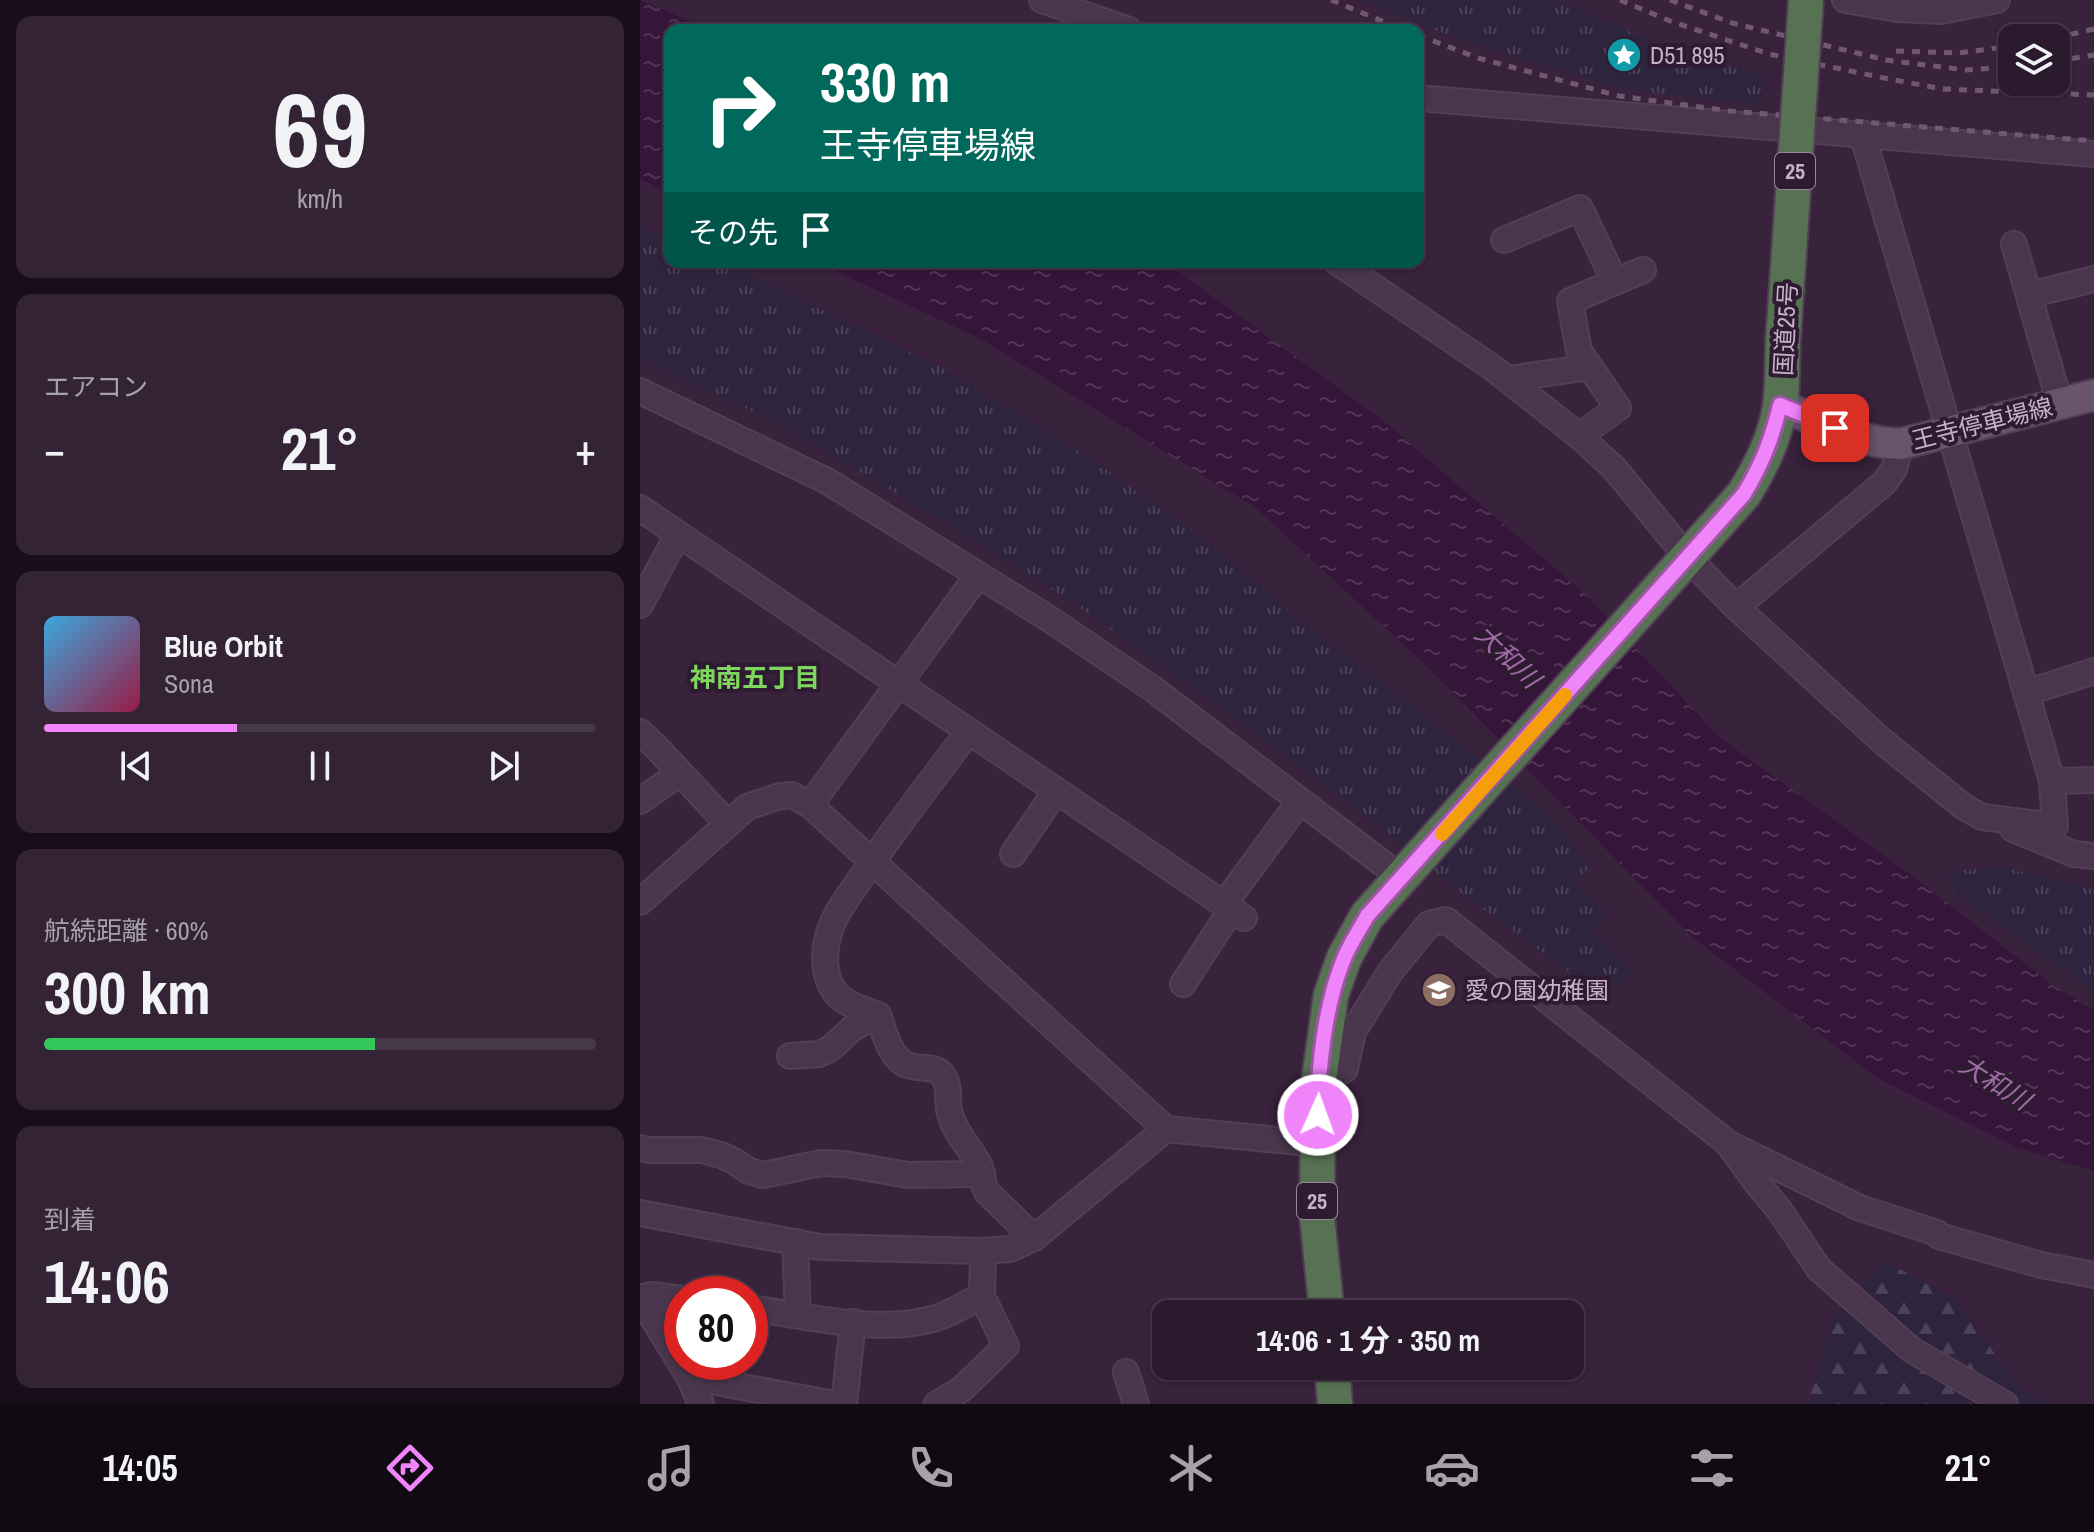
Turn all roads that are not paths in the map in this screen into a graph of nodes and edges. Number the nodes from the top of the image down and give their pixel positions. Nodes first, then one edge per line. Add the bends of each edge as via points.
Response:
1 (1042, 0) edge
2 (1806, 0) edge
3 (1845, 0) edge
4 (1997, 0) edge
5 (1112, 24) edge
6 (1424, 98) edge
7 (1862, 133) junction
8 (2094, 154) edge
9 (1504, 240) dead end
10 (2014, 244) dead end
11 (1346, 268) edge
12 (1643, 270) dead end
13 (2094, 279) edge
14 (1615, 282) junction
15 (2029, 295) junction
16 (1590, 367) junction
17 (1508, 379) junction
18 (640, 391) edge
19 (2094, 395) edge
20 (2060, 404) junction
21 (1780, 405) junction
22 (1950, 433) junction
23 (1579, 436) junction
24 (1901, 444) junction
25 (640, 508) edge
26 (678, 534) junction
27 (1683, 564) junction
28 (978, 575) junction
29 (640, 605) edge
30 (1736, 607) junction
31 (2094, 671) edge
32 (899, 684) junction
33 (2026, 693) junction
34 (969, 731) junction
35 (640, 732) edge
36 (680, 773) junction
37 (2094, 780) edge
38 (2052, 781) junction
39 (1056, 791) junction
40 (640, 801) edge
41 (1300, 801) junction
42 (810, 805) junction
43 (1982, 817) junction
44 (728, 824) junction
45 (1013, 854) dead end
46 (2094, 856) edge
47 (872, 862) junction
48 (1402, 878) junction
49 (640, 902) edge
50 (1233, 911) junction
51 (1183, 984) dead end
52 (878, 1015) junction
53 (790, 1056) dead end
54 (1318, 1087) junction
55 (1166, 1129) junction
56 (1319, 1144) junction
57 (1729, 1144) junction
58 (640, 1148) edge
59 (982, 1174) junction
60 (640, 1213) edge
61 (1034, 1238) junction
62 (795, 1242) junction
63 (983, 1251) junction
64 (2094, 1275) edge
65 (982, 1296) junction
66 (640, 1297) edge
67 (664, 1297) edge
68 (1326, 1300) edge
69 (768, 1311) edge
70 (798, 1315) junction
71 (853, 1322) junction
72 (664, 1336) edge
73 (1126, 1372) dead end
74 (690, 1380) edge
75 (705, 1380) edge
76 (1333, 1380) edge
77 (701, 1404) edge
78 (834, 1404) edge
79 (844, 1404) edge
80 (937, 1404) edge
81 (1136, 1404) edge
82 (1335, 1404) edge
83 (2005, 1404) edge

1 - 5 street
2 - 21 highway, 国道25号 / 25, bridge
3 - 4 street via 1941,11
6 - 7 street
7 - 8 street
7 - 22 street
9 - 14 street via 1580,208
10 - 15 street
11 - 17 street
12 - 14 street
13 - 15 street
14 - 16 street via 1570,301 1579,351
15 - 20 street
16 - 17 street
16 - 23 street via 1618,408
17 - 23 street
18 - 28 street via 827,481
19 - 20 main road, 王寺停車場線
20 - 22 main road, 王寺停車場線
21 - 24 main road, 王寺停車場線 via 1862,439
21 - 27 highway, 国道25号 / 25 via 1772,438 1744,494
22 - 24 main road, 王寺停車場線
22 - 33 street
23 - 27 street via 1614,468
24 - 30 street via 1884,483
25 - 26 street
26 - 29 street
26 - 32 street
27 - 30 street
27 - 48 highway, 国道25号 / 25
28 - 32 street
28 - 41 street via 1153,689
30 - 43 street via 1882,741
31 - 33 street
32 - 34 street
32 - 42 street
33 - 38 street
34 - 39 street
34 - 47 street
35 - 36 street
36 - 40 street
36 - 44 street
37 - 38 street
38 - 43 street via 2055,826
39 - 45 street
39 - 50 street
41 - 48 street
41 - 50 street
42 - 44 street via 792,795 780,796 747,807
42 - 47 street
43 - 46 street via 2074,854
44 - 49 street
47 - 52 street via 837,914 824,952 834,990 845,1001
47 - 55 street
48 - 54 highway, 国道25号 / 25 via 1367,916 1344,958 1331,995
50 - 51 street
52 - 53 street via 830,1049
52 - 59 street via 899,1059 944,1076 949,1113
54 - 56 highway, 国道25号 / 25
54 - 57 street via 1345,1069 1353,1032 1390,972 1429,924 1446,920
55 - 56 street
55 - 61 street
56 - 68 highway, 国道25号 / 25 via 1317,1216
57 - 64 street via 1860,1208 1939,1236
57 - 83 street via 1819,1269 1912,1350
58 - 59 street via 701,1150 763,1175 821,1163 908,1175
59 - 61 street via 987,1192
60 - 62 street
61 - 63 street via 1010,1249
62 - 63 street
62 - 70 street
63 - 65 street
65 - 71 street via 939,1317 906,1325
65 - 80 street via 1006,1346 962,1389
66 - 67 street
66 - 72 street
69 - 70 street
70 - 71 street
71 - 79 street
73 - 81 street
74 - 77 street
75 - 78 street
76 - 82 highway

